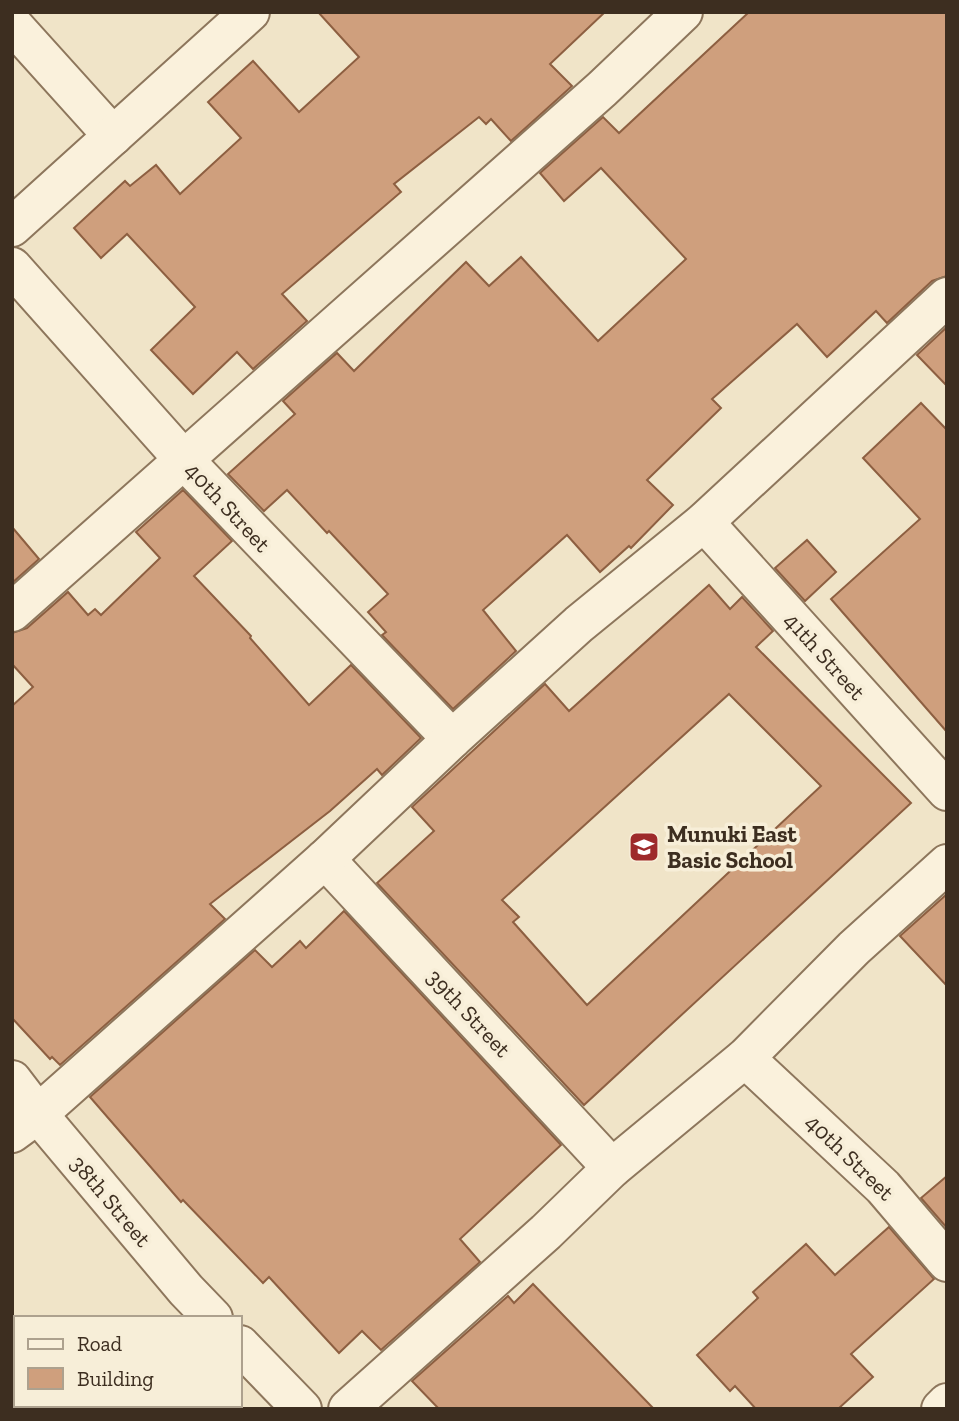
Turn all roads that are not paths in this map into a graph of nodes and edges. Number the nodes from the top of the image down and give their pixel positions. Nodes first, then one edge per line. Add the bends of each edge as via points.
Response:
1 (250, 12) edge
2 (683, 12) edge
3 (12, 24) edge
4 (113, 136) junction
5 (12, 227) edge
6 (12, 267) edge
7 (947, 297) edge
8 (184, 460) junction
9 (704, 522) junction
10 (12, 612) edge
11 (452, 739) junction
12 (947, 791) edge
13 (326, 859) junction
14 (947, 864) edge
15 (745, 1058) junction
16 (12, 1080) edge
17 (25, 1123) edge
18 (612, 1168) junction
19 (947, 1262) edge
20 (211, 1316) edge
21 (242, 1347) edge
22 (947, 1403) edge
23 (302, 1409) edge
24 (348, 1409) edge
25 (941, 1409) edge

1 - 4 street
2 - 8 street via 603,89
3 - 4 street
4 - 5 street
6 - 8 street, 40th Street
7 - 9 street
8 - 10 street
8 - 11 street, 40th Street
9 - 11 street via 579,624
9 - 12 street, 41th Street
11 - 13 street
13 - 17 street
13 - 18 street, 39th Street
14 - 15 street via 854,948
15 - 18 street
15 - 19 street, 40th Street via 883,1187
16 - 17 street, 38th Street
17 - 20 street, 38th Street
18 - 24 street
21 - 23 street
22 - 25 street

